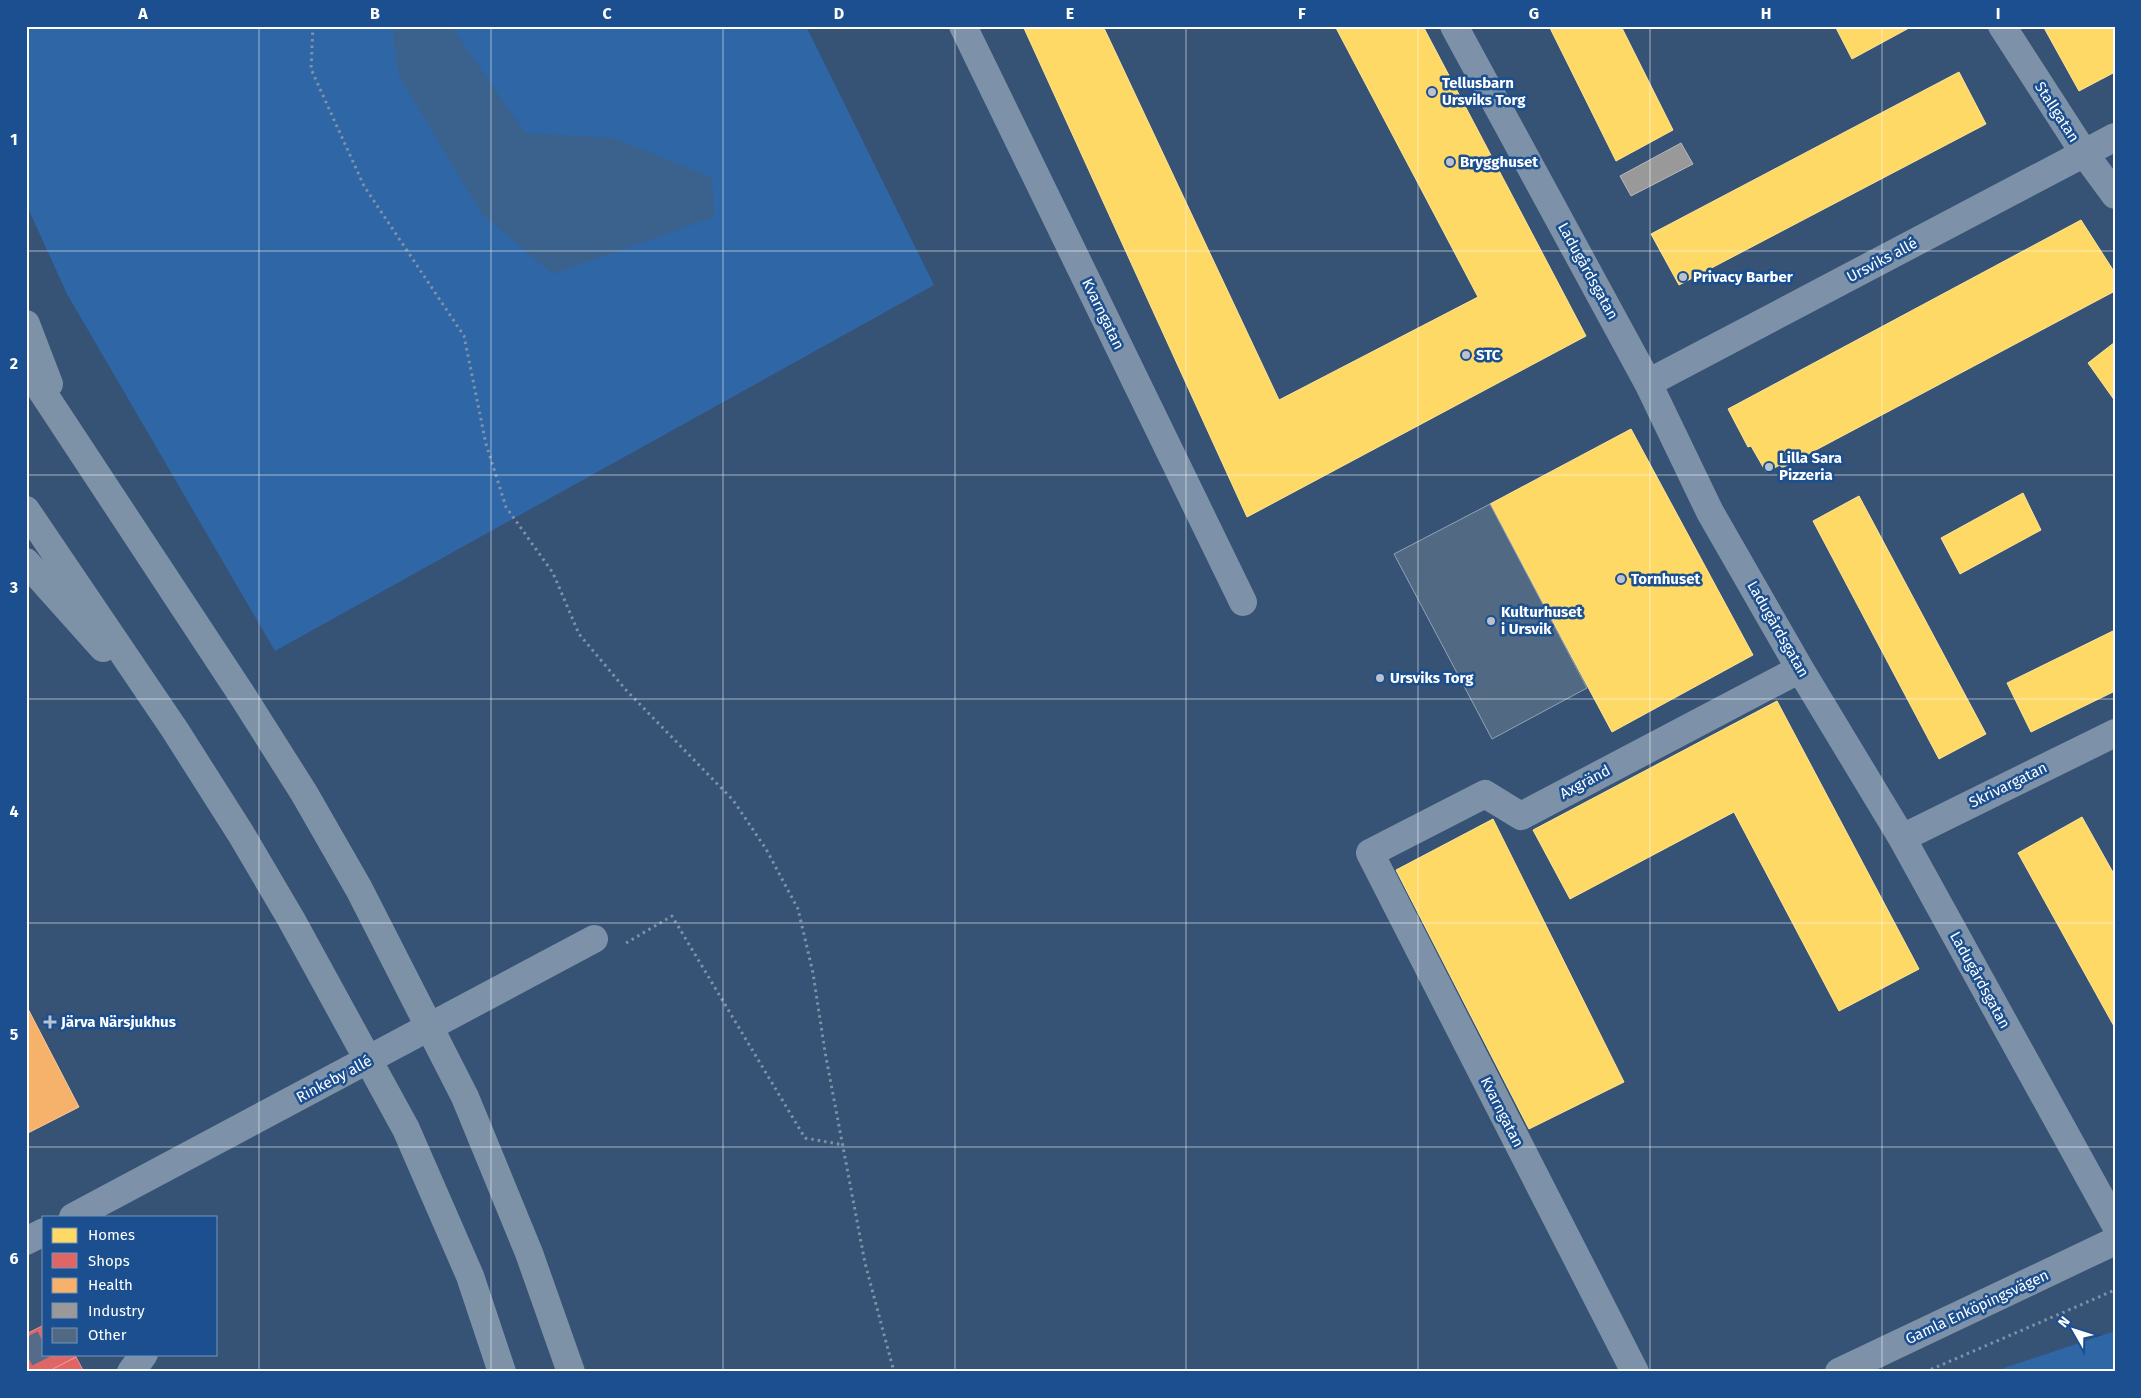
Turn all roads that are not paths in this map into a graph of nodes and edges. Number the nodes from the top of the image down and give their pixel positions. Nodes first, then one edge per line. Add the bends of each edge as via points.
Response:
1 (963, 26) edge
2 (1454, 26) edge
3 (2002, 26) edge
4 (2115, 137) edge
5 (2084, 153) junction
6 (2115, 196) edge
7 (26, 324) edge
8 (26, 367) edge
9 (1648, 383) junction
10 (63, 420) junction
11 (26, 510) edge
12 (26, 562) edge
13 (1243, 602) dead end
14 (1800, 669) junction
15 (175, 730) junction
16 (2115, 732) edge
17 (1902, 838) junction
18 (1370, 852) joint
19 (594, 939) dead end
20 (75, 1216) edge
21 (2115, 1224) edge
22 (42, 1233) edge
23 (26, 1241) edge
24 (2115, 1241) edge
25 (143, 1356) edge
26 (131, 1372) edge
27 (502, 1372) edge
28 (571, 1372) edge
29 (1635, 1372) edge
30 (1839, 1372) edge

1 - 13 street, Kvarngatan
2 - 9 street, Ladugårdsgatan
3 - 5 street, Stallgatan
4 - 5 street, Ursviks allé
5 - 6 street, Stallgatan
5 - 9 street, Ursviks allé
7 - 10 highway
8 - 10 highway
9 - 14 street, Ladugårdsgatan via 1710,512
10 - 28 highway via 242,695 360,889 465,1097 529,1253
11 - 15 highway
12 - 15 highway
14 - 17 street, Ladugårdsgatan
14 - 18 street, Axgränd via 1521,816 1485,794
15 - 27 highway via 291,920 406,1129 470,1276
16 - 17 street, Skrivargatan
17 - 21 street, Ladugårdsgatan
18 - 29 street, Kvarngatan
19 - 20 street, Rinkeby allé
22 - 23 street
24 - 30 street, Gamla Enköpingsvägen
25 - 26 street

